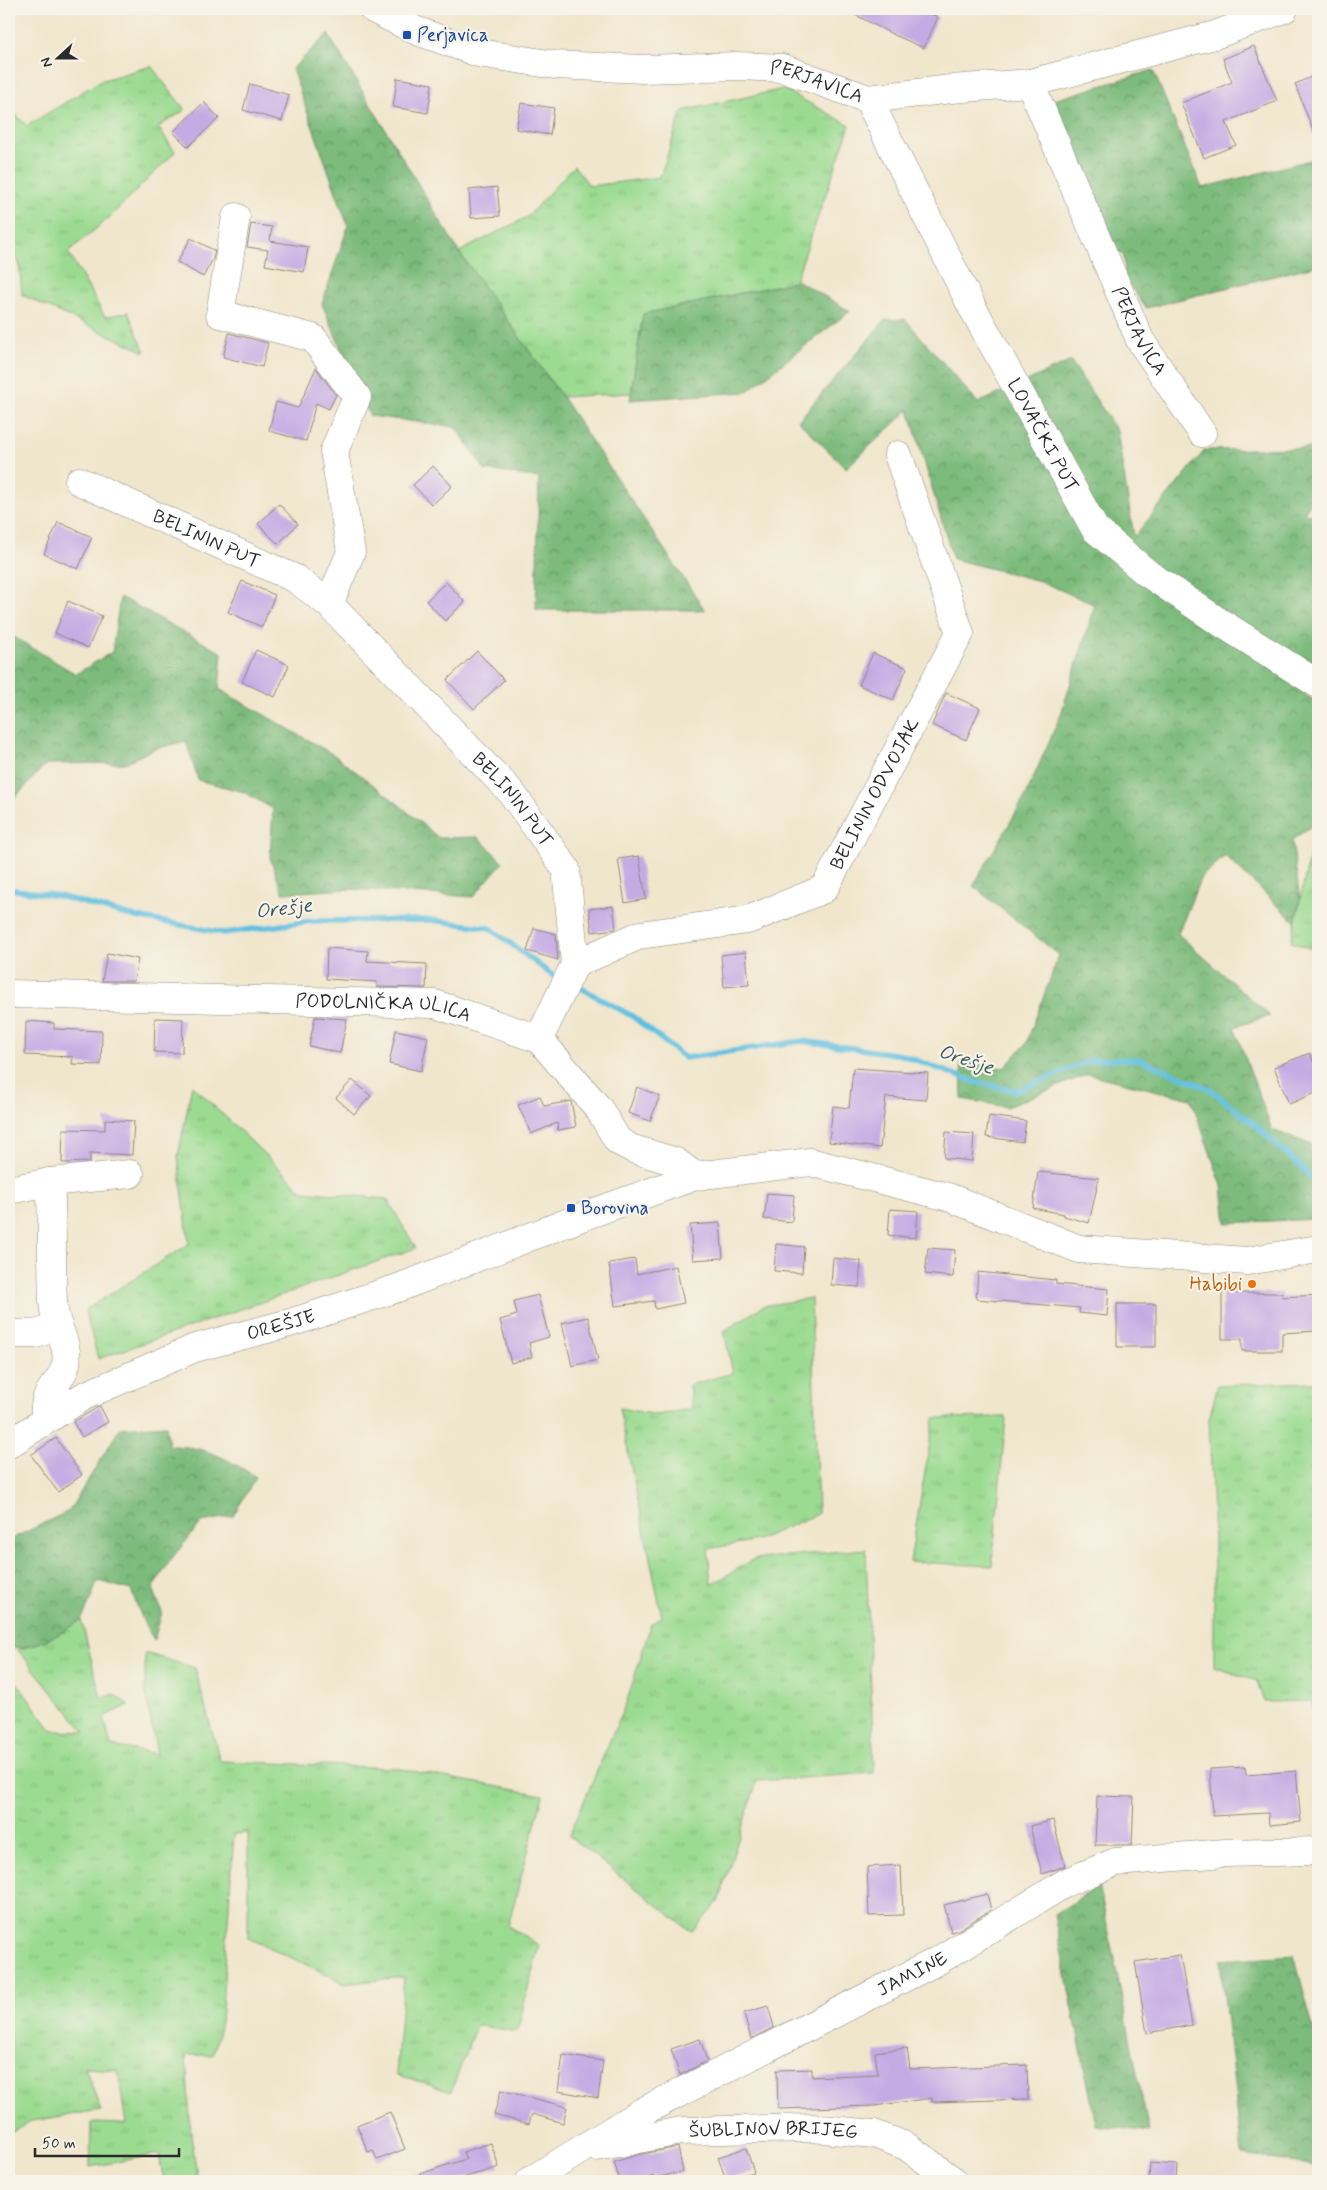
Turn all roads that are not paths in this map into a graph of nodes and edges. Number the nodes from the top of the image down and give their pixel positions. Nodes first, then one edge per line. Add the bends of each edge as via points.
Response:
1 (373, 9) edge
2 (1284, 9) edge
3 (1030, 83) junction
4 (868, 99) junction
5 (236, 217) dead end
6 (1202, 433) dead end
7 (898, 455) dead end
8 (79, 481) dead end
9 (329, 604) junction
10 (1318, 684) edge
11 (575, 964) junction
12 (9, 994) edge
13 (539, 1039) junction
14 (130, 1174) dead end
15 (696, 1176) junction
16 (50, 1182) junction
17 (9, 1190) edge
18 (1318, 1249) edge
19 (58, 1327) junction
20 (9, 1334) edge
21 (45, 1420) junction
22 (9, 1444) edge
23 (1318, 1851) edge
24 (582, 2150) junction
25 (530, 2181) edge
26 (954, 2181) edge

1 - 4 street, PERJAVICA via 417,31 479,53 555,65 643,69 782,68
2 - 3 street, PERJAVICA via 1215,35
3 - 4 street, PERJAVICA
3 - 6 street, PERJAVICA via 1140,340
4 - 10 street, LOVAČKI PUT via 971,304 1095,529 1147,573
5 - 9 street via 220,314 313,338 356,397 334,451 351,552
7 - 11 street, BELININ ODVOJAK via 960,633 824,889 748,920 640,935
8 - 9 street, BELININ PUT via 296,578
9 - 11 street, BELININ PUT via 511,792 566,869
11 - 13 street
12 - 13 street, PODOLNIČKA ULICA via 435,1004
13 - 15 street via 599,1109 618,1141 676,1162
14 - 16 street
15 - 18 street, OREŠJE via 810,1162 948,1197 1080,1250 1247,1261
15 - 21 street, OREŠJE via 398,1288 293,1322 195,1348 84,1396
16 - 17 street
16 - 19 street via 53,1304
19 - 20 street via 35,1334
19 - 21 street via 66,1347 66,1364 44,1405
21 - 22 street, OREŠJE
23 - 24 street, JAMINE via 1226,1853 1116,1862 1067,1882 939,1960 640,2113
24 - 25 street, JAMINE
24 - 26 street, ŠUBLINOV BRIJEG via 680,2131 821,2129 874,2134 906,2146

